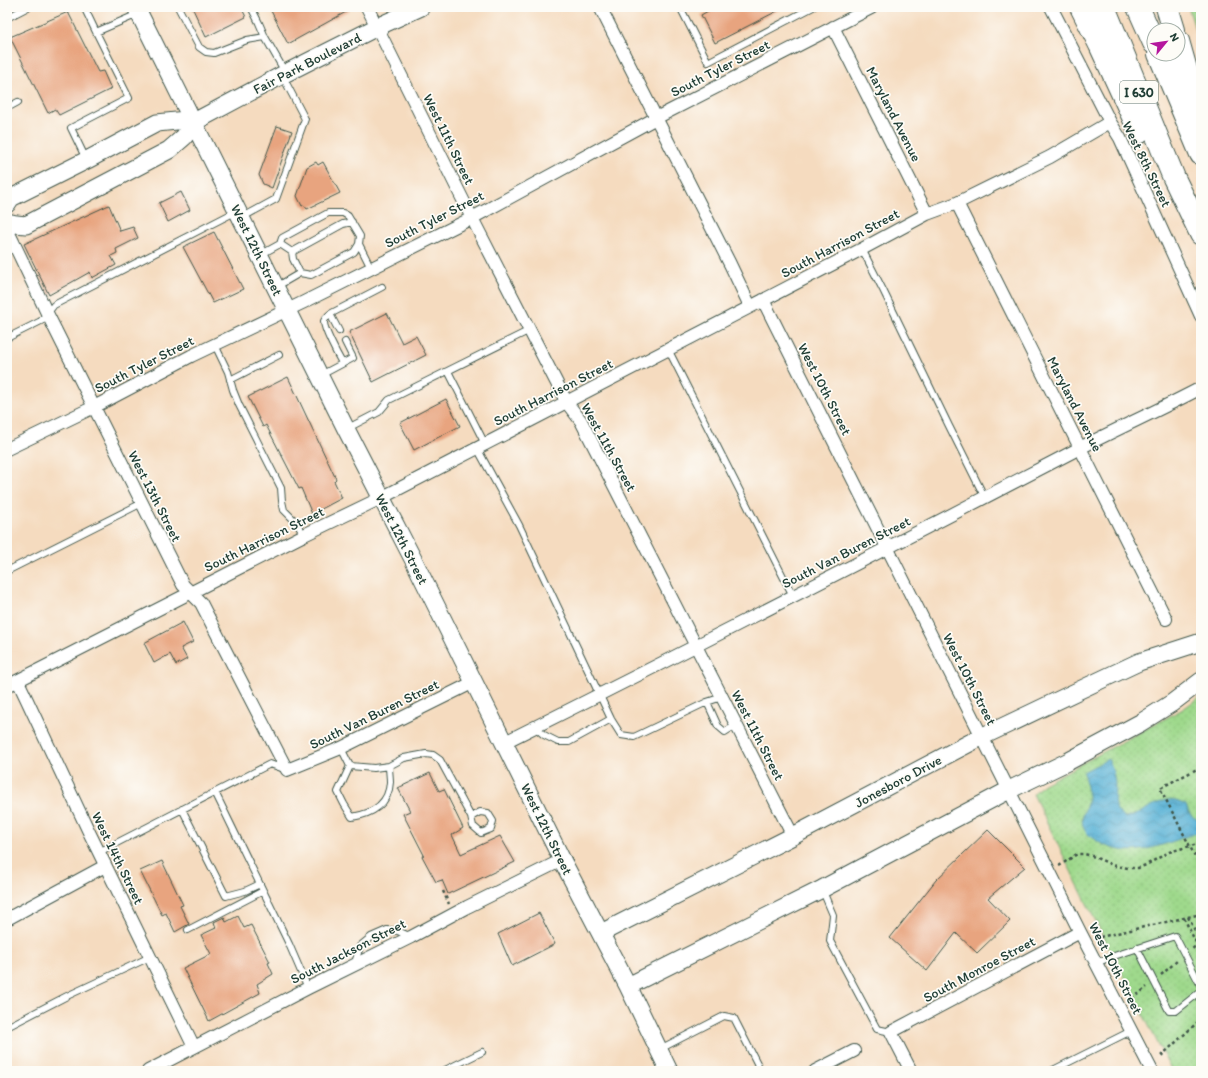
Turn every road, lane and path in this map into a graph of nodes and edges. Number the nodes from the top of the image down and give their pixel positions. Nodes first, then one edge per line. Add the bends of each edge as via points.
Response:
1 (28, 7) edge
2 (84, 7) edge
3 (178, 7) edge
4 (251, 7) edge
5 (367, 7) edge
6 (421, 7) edge
7 (600, 7) edge
8 (680, 7) edge
9 (813, 7) edge
10 (1051, 7) edge
11 (1081, 7) edge
12 (1104, 7) edge
13 (1138, 7) edge
14 (1166, 7) edge
15 (871, 8) dead end
16 (137, 10) edge
17 (7, 18) edge
18 (1171, 22) edge
19 (1146, 25) edge
20 (833, 27) junction
21 (377, 28) junction
22 (96, 32) junction
23 (265, 37) junction
24 (1161, 62) edge
25 (1184, 62) edge
26 (284, 74) junction
27 (18, 102) dead end
28 (7, 108) edge
29 (656, 118) junction
30 (194, 122) junction
31 (1110, 122) junction
32 (1201, 122) edge
33 (1201, 154) edge
34 (87, 160) junction
35 (1174, 178) junction
36 (957, 203) junction
37 (7, 204) edge
38 (927, 214) junction
39 (240, 215) junction
40 (472, 218) junction
41 (7, 222) edge
42 (352, 222) junction
43 (7, 229) edge
44 (1201, 234) edge
45 (359, 244) junction
46 (278, 246) junction
47 (862, 249) junction
48 (292, 252) junction
49 (260, 255) junction
50 (371, 268) junction
51 (300, 273) junction
52 (382, 286) dead end
53 (276, 287) junction
54 (762, 300) junction
55 (750, 306) junction
56 (287, 310) junction
57 (47, 313) junction
58 (330, 314) junction
59 (1201, 316) edge
60 (530, 330) junction
61 (339, 331) dead end
62 (7, 338) edge
63 (345, 342) dead end
64 (215, 345) junction
65 (668, 349) junction
66 (279, 355) dead end
67 (342, 363) junction
68 (448, 371) junction
69 (320, 376) junction
70 (230, 380) junction
71 (1201, 388) edge
72 (567, 403) junction
73 (94, 407) junction
74 (346, 429) junction
75 (481, 446) junction
76 (1080, 448) junction
77 (7, 450) edge
78 (381, 498) junction
79 (985, 498) junction
80 (142, 503) junction
81 (304, 535) junction
82 (888, 548) junction
83 (7, 571) edge
84 (191, 593) junction
85 (793, 596) junction
86 (1166, 619) dead end
87 (1201, 642) edge
88 (696, 646) junction
89 (1201, 681) edge
90 (474, 682) junction
91 (12, 684) edge
92 (600, 695) junction
93 (722, 697) junction
94 (707, 702) junction
95 (611, 719) junction
96 (736, 725) junction
97 (535, 727) junction
98 (983, 736) junction
99 (505, 742) junction
100 (341, 748) junction
101 (350, 766) junction
102 (389, 766) junction
103 (1201, 767) edge
104 (287, 770) junction
105 (1009, 790) junction
106 (215, 792) junction
107 (182, 809) junction
108 (471, 817) dead end
109 (793, 836) junction
110 (1201, 843) edge
111 (1190, 846) junction
112 (99, 852) junction
113 (562, 860) junction
114 (105, 866) junction
115 (1201, 868) edge
116 (1051, 872) junction
117 (260, 884) junction
118 (822, 889) junction
119 (263, 891) junction
120 (443, 891) dead end
121 (448, 902) dead end
122 (1201, 915) edge
123 (1188, 917) junction
124 (1184, 918) junction
125 (7, 919) edge
126 (188, 930) dead end
127 (1080, 932) junction
128 (601, 933) junction
129 (411, 937) junction
130 (1100, 937) dead end
131 (1197, 945) junction
132 (1138, 948) junction
133 (1201, 953) edge
134 (1185, 955) junction
135 (150, 957) junction
136 (1096, 963) junction
137 (355, 964) junction
138 (1154, 981) junction
139 (628, 986) junction
140 (1201, 986) edge
141 (308, 988) junction
142 (1201, 991) edge
143 (1132, 999) dead end
144 (1201, 1019) edge
145 (7, 1027) edge
146 (1131, 1031) junction
147 (891, 1032) junction
148 (194, 1047) junction
149 (658, 1049) junction
150 (854, 1051) dead end
151 (482, 1052) dead end
152 (1161, 1056) dead end
153 (758, 1070) edge
154 (148, 1071) edge
155 (445, 1071) edge
156 (669, 1071) edge
157 (815, 1071) edge
158 (911, 1071) edge
159 (1051, 1071) edge
160 (1152, 1071) edge

1 - 17 lane
2 - 22 lane
3 - 23 lane via 199,47 206,52 214,53 247,40
4 - 23 lane
5 - 21 street, West 11th Street
6 - 21 street, Fair Park Boulevard
7 - 29 street
8 - 9 lane via 708,62
10 - 31 street, West 8th Street
11 - 35 highway via 1140,133
12 - 35 highway, I 630
13 - 19 highway
14 - 18 highway
15 - 20 street, South Tyler Street
16 - 22 lane
16 - 30 street, West 12th Street
20 - 29 street, South Tyler Street
20 - 38 street, Maryland Avenue
21 - 26 street, Fair Park Boulevard
21 - 40 street, West 11th Street
22 - 34 lane via 128,98 71,128
23 - 26 lane
24 - 33 highway, I 630
25 - 32 highway
26 - 30 street, Fair Park Boulevard
26 - 39 lane via 305,119 276,200
27 - 28 lane
29 - 40 street, South Tyler Street
29 - 55 street
30 - 34 street, Fair Park Boulevard via 186,120 157,123
30 - 39 street, West 12th Street
30 - 41 street, Fair Park Boulevard via 184,137 169,150 26,225
31 - 36 street, South Harrison Street via 1050,157
31 - 59 street, West 8th Street via 1141,182
34 - 37 street, Fair Park Boulevard via 11,198
35 - 44 highway, I 630
36 - 38 street, South Harrison Street
36 - 76 street, Maryland Avenue
38 - 47 street, South Harrison Street
39 - 49 street, West 12th Street
39 - 57 lane via 54,306
40 - 50 street, South Tyler Street
40 - 60 street, West 11th Street
42 - 45 lane via 360,236
42 - 46 lane via 343,213 328,214 282,238
42 - 48 lane via 343,224
43 - 57 street, West 13th Street
45 - 50 lane
45 - 51 lane via 354,252 311,275
46 - 48 lane
46 - 49 lane
47 - 54 street, South Harrison Street
47 - 79 lane
48 - 51 lane
49 - 53 street, West 12th Street
50 - 56 street, South Tyler Street
51 - 53 lane
52 - 58 lane
53 - 56 street, West 12th Street
54 - 55 street, South Harrison Street
54 - 82 street, West 10th Street
55 - 65 street, South Harrison Street
56 - 64 street, South Tyler Street
56 - 69 street, West 12th Street
57 - 62 lane via 41,321
57 - 73 street, West 13th Street
58 - 61 lane
58 - 67 lane via 324,321 325,328
60 - 68 lane
60 - 72 street, West 11th Street
63 - 67 lane via 352,358
64 - 70 lane
64 - 73 street, South Tyler Street
65 - 72 street, South Harrison Street
65 - 85 lane
66 - 70 lane
67 - 69 lane
68 - 74 lane via 389,400 379,412
68 - 75 lane
69 - 74 street, West 12th Street
70 - 81 lane via 239,405 281,488 284,510 297,523
71 - 76 street, South Van Buren Street
72 - 75 street, South Harrison Street
72 - 88 street, West 11th Street via 580,421
73 - 77 street, South Tyler Street
73 - 80 street, West 13th Street
74 - 78 street, West 12th Street
75 - 78 street, South Harrison Street
75 - 92 lane
76 - 79 street, South Van Buren Street
76 - 86 street, Maryland Avenue
78 - 81 street, South Harrison Street
78 - 90 street, West 12th Street
79 - 82 street, South Van Buren Street
80 - 83 lane
80 - 84 street, West 13th Street via 183,585
81 - 84 street, South Harrison Street
82 - 85 street, South Van Buren Street
82 - 98 street, West 10th Street
84 - 91 street, South Harrison Street
84 - 104 street, West 13th Street via 201,603
85 - 88 street, South Van Buren Street
87 - 98 street, Jonesboro Drive via 1139,662
88 - 92 street, South Van Buren Street
88 - 93 street, West 11th Street
89 - 105 street via 1140,723
90 - 99 street, West 12th Street
90 - 100 street, South Van Buren Street
91 - 112 street, West 14th Street
92 - 95 lane
92 - 97 street, South Van Buren Street
93 - 94 lane
93 - 96 street, West 11th Street
94 - 95 lane via 634,737 621,735
94 - 96 lane via 718,726 725,732
95 - 97 lane via 569,742 558,742
96 - 109 street, West 11th Street
97 - 99 street, South Van Buren Street
98 - 105 street, West 10th Street
98 - 109 street, Jonesboro Drive
99 - 113 street, West 12th Street
100 - 101 lane
100 - 104 street, South Van Buren Street
101 - 102 lane
101 - 102 lane via 338,792 352,817 369,813 385,800 390,782
102 - 108 lane via 404,758 433,755 440,760
103 - 111 path via 1160,788
104 - 106 lane via 270,764
105 - 116 street, West 10th Street
105 - 118 street
106 - 107 lane
106 - 117 lane
107 - 112 lane
107 - 117 lane via 226,896
109 - 128 street, Jonesboro Drive
110 - 111 path
111 - 115 path
111 - 116 path via 1169,852 1138,868 1120,867 1092,856 1077,854
112 - 114 street, West 14th Street
113 - 128 street, West 12th Street
113 - 129 street, South Jackson Street
114 - 125 street
114 - 135 street, West 14th Street
116 - 127 street, West 10th Street
117 - 119 lane
118 - 139 street
118 - 147 lane via 833,915 830,941 877,1029
119 - 126 lane
119 - 141 lane
120 - 121 path
122 - 123 path
123 - 124 path
123 - 131 path via 1201,942
124 - 130 path
124 - 131 path
127 - 136 street, West 10th Street
127 - 147 street, South Monroe Street
128 - 139 street, West 12th Street
129 - 137 street, South Jackson Street
129 - 137 lane via 398,931 387,930 371,937 360,946
131 - 133 path
131 - 134 path
132 - 134 lane via 1175,936
132 - 136 lane
132 - 138 lane
134 - 138 path
134 - 140 lane
135 - 145 lane
135 - 148 street, West 14th Street
136 - 146 street, West 10th Street
137 - 141 street, South Jackson Street
138 - 142 lane via 1169,1011 1176,1011
138 - 143 path
139 - 149 street, West 12th Street
141 - 148 street, South Jackson Street
144 - 152 path
146 - 159 lane
146 - 160 street, West 10th Street
147 - 158 street
148 - 154 street, South Jackson Street
149 - 153 lane via 724,1016 734,1018
149 - 156 street, West 12th Street
150 - 157 street
151 - 155 lane

